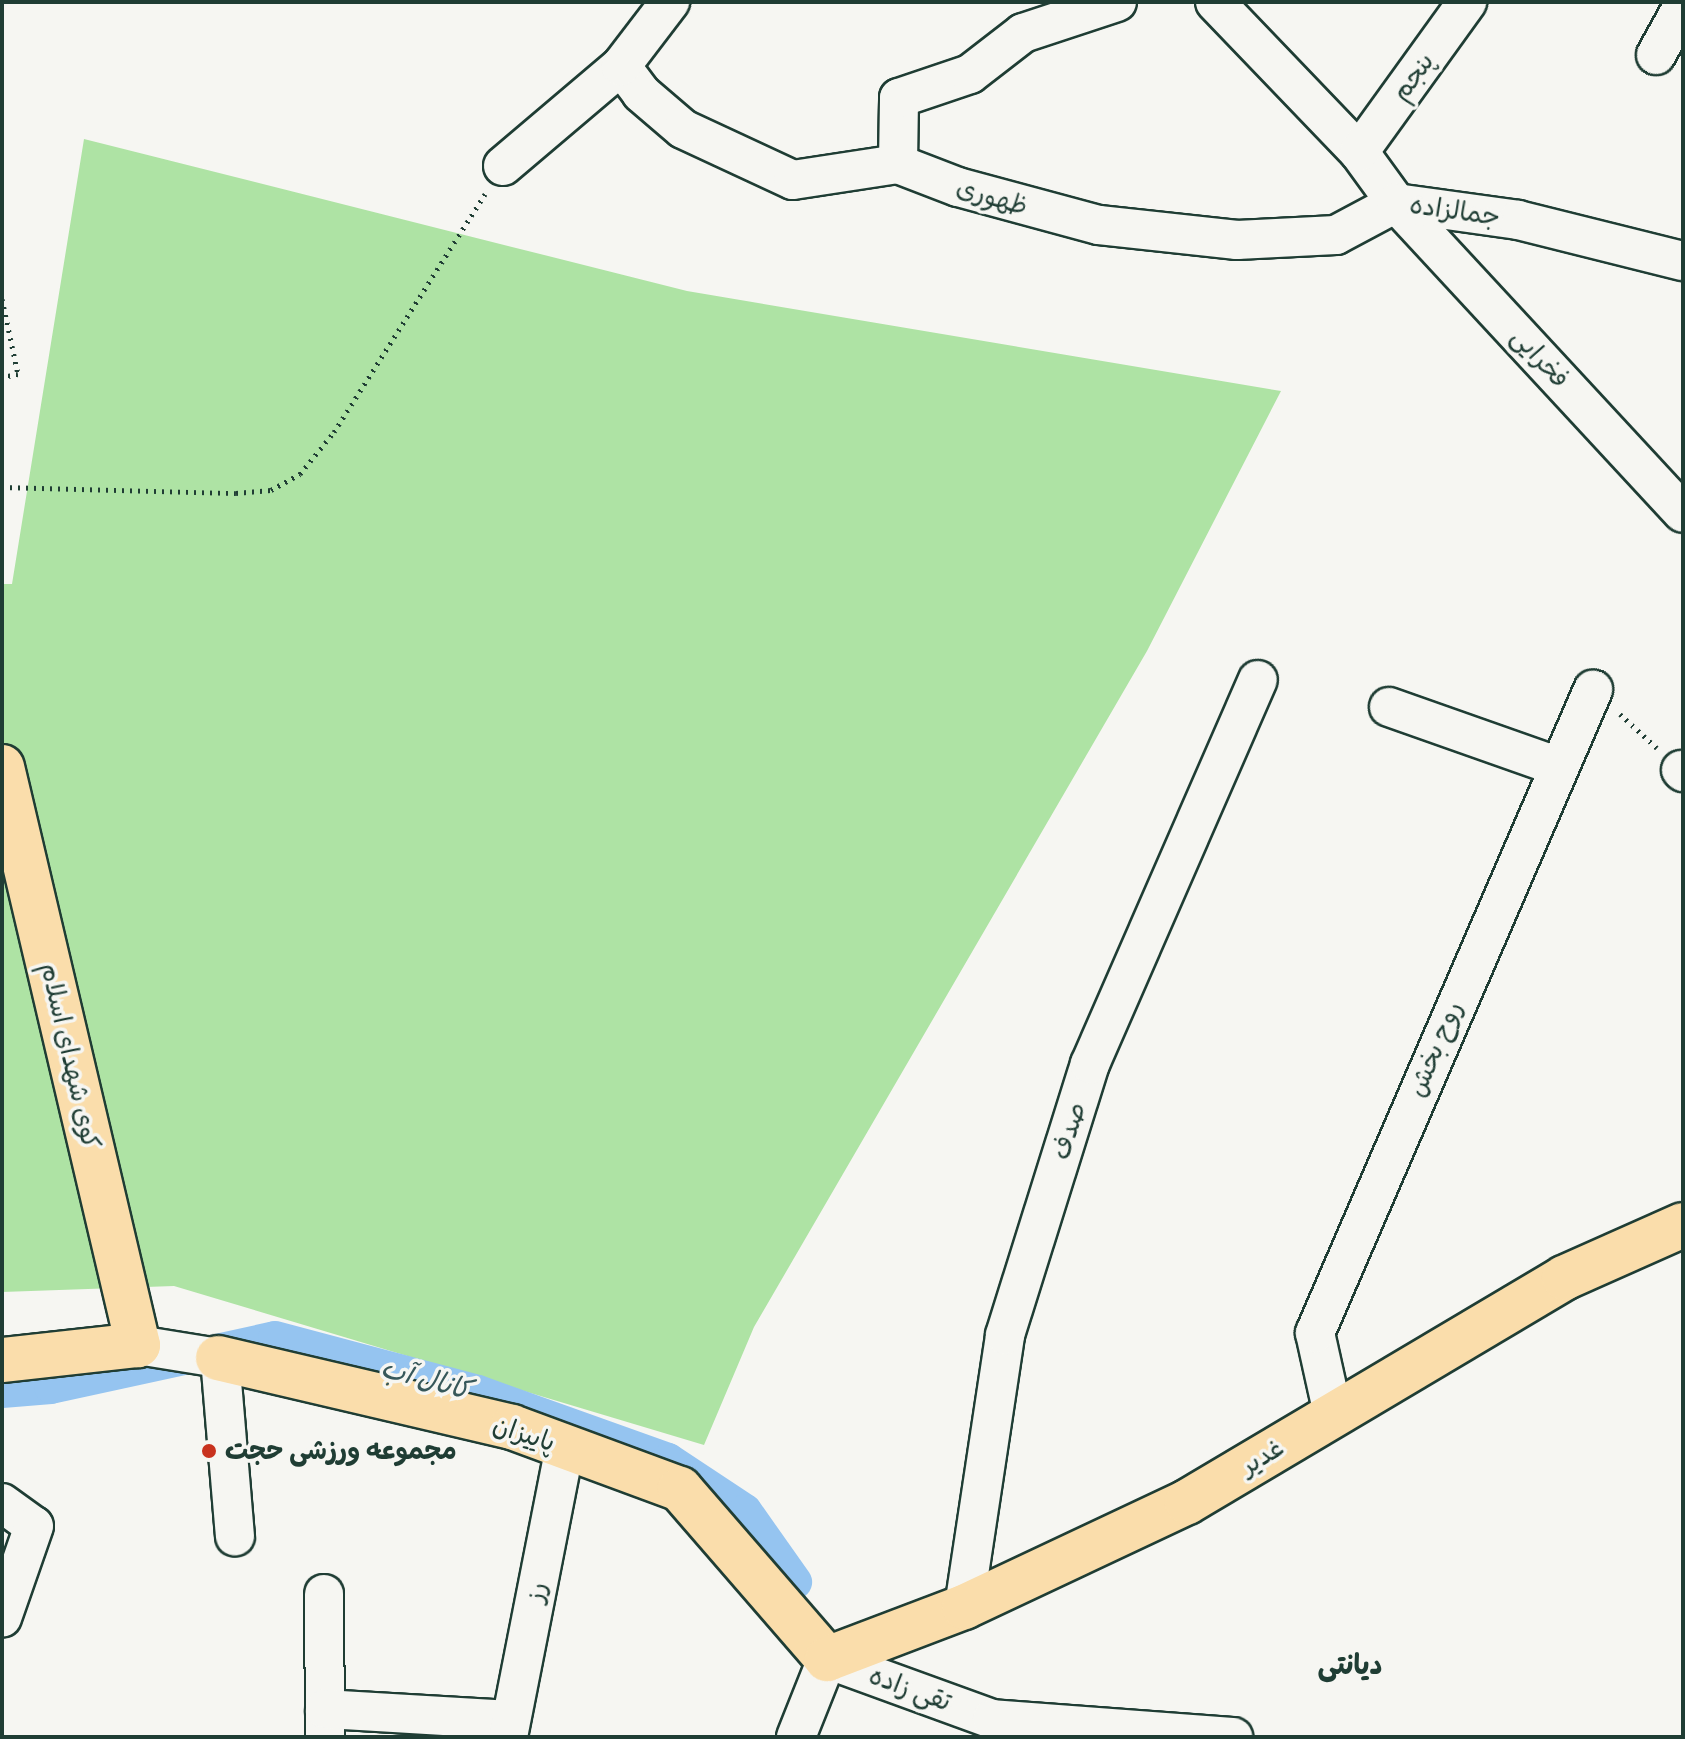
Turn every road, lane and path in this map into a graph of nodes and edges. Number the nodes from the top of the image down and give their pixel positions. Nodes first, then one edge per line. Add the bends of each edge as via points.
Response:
1 (670, 2) edge
2 (1117, 2) edge
3 (1467, 2) edge
4 (1228, 6) edge
5 (1683, 6) edge
6 (1656, 55) dead end
7 (621, 66) junction
8 (1359, 152) junction
9 (898, 164) junction
10 (503, 166) joint
11 (1396, 203) junction
12 (1683, 261) edge
13 (2, 299) edge
14 (2, 377) edge
15 (2, 487) edge
16 (1683, 513) edge
17 (1258, 680) dead end
18 (1593, 690) joint
19 (1389, 707) dead end
20 (2, 767) edge
21 (1559, 767) junction
22 (1682, 771) edge
23 (1683, 1225) edge
24 (138, 1345) junction
25 (208, 1356) junction
26 (2, 1360) edge
27 (1333, 1414) junction
28 (565, 1447) junction
29 (2, 1503) edge
30 (235, 1536) dead end
31 (324, 1594) dead end
32 (964, 1607) junction
33 (2, 1618) edge
34 (827, 1659) junction
35 (325, 1723) edge
36 (509, 1728) edge
37 (796, 1737) edge
38 (1233, 1737) edge

1 - 7 street
2 - 9 street via 1023,33 970,74 899,98
3 - 8 street, پنجم
4 - 8 street, جمالزاده
5 - 6 street
7 - 9 street, ظهوری via 641,93 683,129 793,180
7 - 10 street
8 - 11 street, جمالزاده
9 - 11 street, ظهوری via 1072,219 1237,240 1336,235
10 - 15 path via 334,432 300,474 271,490 236,493
11 - 12 street, جمالزاده via 1518,220
11 - 16 street, فخرایی
13 - 14 path via 18,374
17 - 32 street, صدف via 1081,1094 1005,1335
18 - 21 street, روح بخش
18 - 22 path
19 - 21 street
20 - 24 main road, کوی شهدای اسلام
21 - 27 street, روح بخش via 1315,1333
23 - 27 main road, غدیر via 1564,1278
24 - 25 street, پاییزان
24 - 26 main road, پاییزان
25 - 28 main road, پاییزان via 512,1427
25 - 30 street
27 - 32 main road, غدیر via 1187,1502
28 - 34 main road, پاییزان via 680,1489
28 - 36 street, رز
29 - 33 street via 34,1526
31 - 35 street
32 - 34 main road, غدیر
34 - 37 street
34 - 38 street, تقی زاده via 992,1719
35 - 36 street

